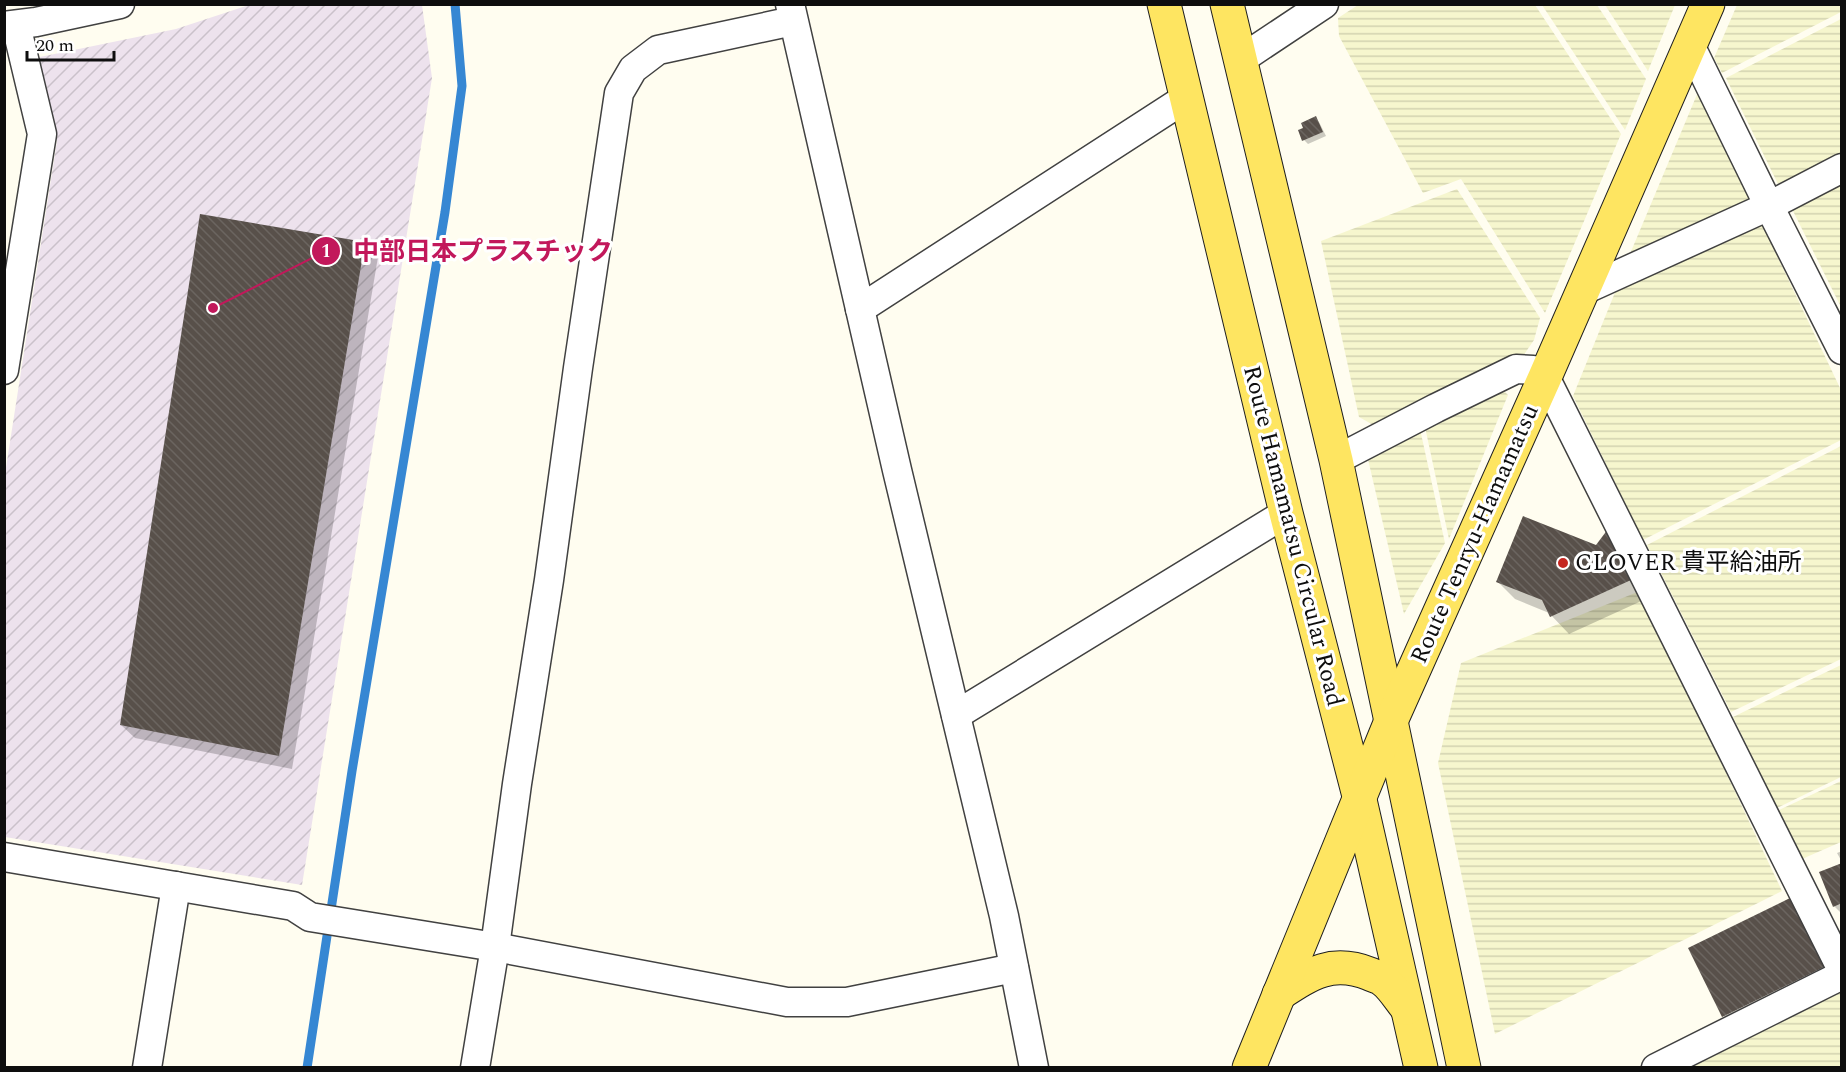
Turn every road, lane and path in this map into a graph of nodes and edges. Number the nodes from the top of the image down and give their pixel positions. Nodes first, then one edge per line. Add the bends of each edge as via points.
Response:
1 (120, 4) edge
2 (1164, 4) edge
3 (1227, 4) edge
4 (1324, 4) edge
5 (1708, 4) edge
6 (792, 13) edge
7 (10, 26) edge
8 (1691, 46) junction
9 (1240, 60) junction
10 (1186, 98) junction
11 (1842, 168) edge
12 (1769, 206) junction
13 (1582, 291) junction
14 (860, 309) junction
15 (1842, 350) edge
16 (4, 370) edge
17 (1545, 377) junction
18 (1336, 460) junction
19 (1286, 513) junction
20 (956, 715) junction
21 (1391, 721) junction
22 (1360, 800) junction
23 (4, 857) edge
24 (176, 886) junction
25 (495, 947) junction
26 (1014, 968) junction
27 (1842, 970) edge
28 (1842, 975) edge
29 (1279, 994) junction
30 (1408, 1010) junction
31 (147, 1068) edge
32 (475, 1068) edge
33 (1034, 1068) edge
34 (1249, 1068) edge
35 (1421, 1068) edge
36 (1464, 1068) edge
37 (1656, 1068) edge

1 - 7 street
2 - 10 main road, Route Hamamatsu Circular Road
3 - 9 main road
4 - 9 street
5 - 8 main road, Route Tenryu-Hamamatsu
6 - 14 street
6 - 25 street via 658,50 633,69 619,93
7 - 16 street via 42,134
8 - 12 street
8 - 13 main road, Route Tenryu-Hamamatsu
9 - 18 main road
10 - 14 street
10 - 19 main road, Route Hamamatsu Circular Road
11 - 12 street
12 - 13 street
12 - 15 street
13 - 17 main road, Route Tenryu-Hamamatsu
14 - 20 street
17 - 18 street via 1533,370 1516,369
17 - 21 main road, Route Tenryu-Hamamatsu
17 - 27 street
18 - 21 main road
19 - 20 street
19 - 22 main road, Route Hamamatsu Circular Road
20 - 26 street
21 - 22 main road, Route Tenryu-Hamamatsu
21 - 36 main road
22 - 29 main road, Route Tenryu-Hamamatsu
22 - 30 main road, Route Hamamatsu Circular Road
23 - 24 street
24 - 25 street via 293,906 310,917
24 - 31 street
25 - 26 street via 787,1002 847,1002
25 - 32 street
26 - 33 street
28 - 37 street
29 - 30 main road via 1305,976 1342,967 1384,980
29 - 34 main road, Route Tenryu-Hamamatsu
30 - 35 main road, Route Hamamatsu Circular Road

